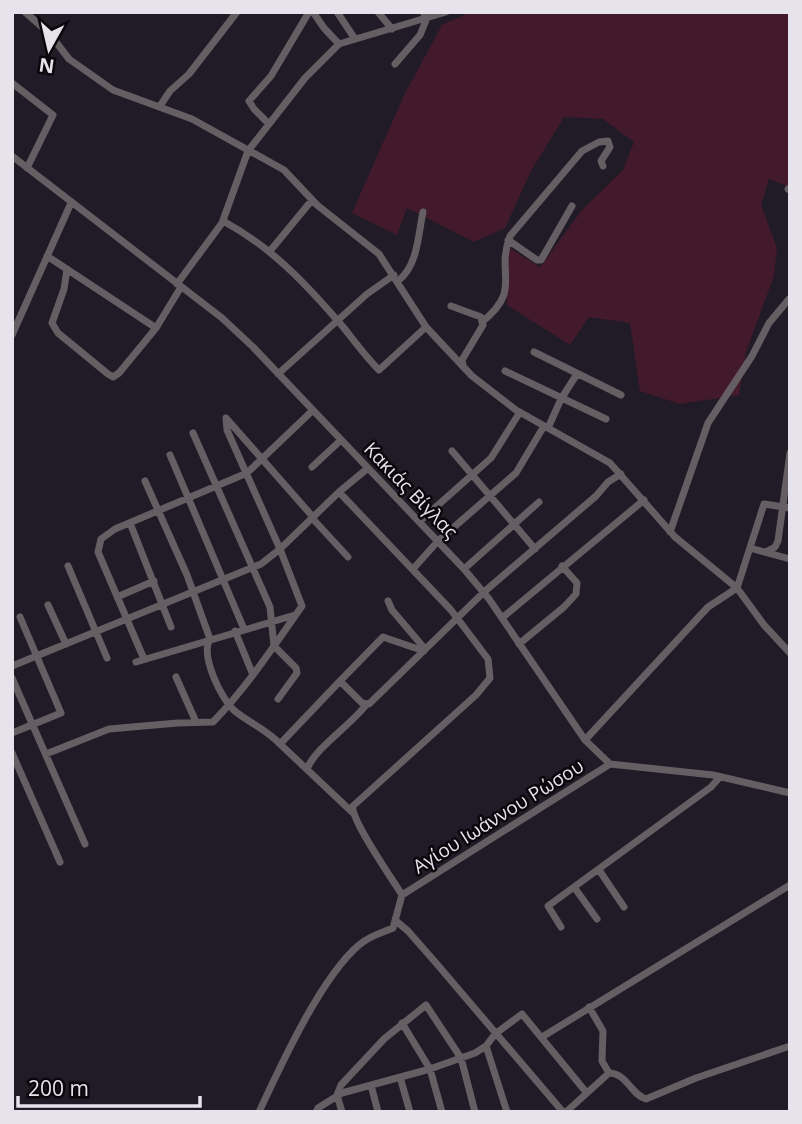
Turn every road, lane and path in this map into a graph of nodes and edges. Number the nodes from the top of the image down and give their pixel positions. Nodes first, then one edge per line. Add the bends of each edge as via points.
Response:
1 (25, 12) edge
2 (237, 12) edge
3 (311, 12) edge
4 (337, 12) edge
5 (378, 12) edge
6 (446, 12) edge
7 (425, 15) edge
8 (392, 29) junction
9 (355, 39) junction
10 (339, 44) junction
11 (395, 64) dead end
12 (12, 83) edge
13 (160, 106) junction
14 (270, 124) junction
15 (248, 151) junction
16 (12, 156) edge
17 (603, 166) dead end
18 (27, 168) junction
19 (312, 200) junction
20 (71, 203) junction
21 (572, 206) dead end
22 (423, 212) dead end
23 (223, 221) junction
24 (508, 240) junction
25 (270, 251) junction
26 (47, 256) junction
27 (66, 269) junction
28 (396, 278) junction
29 (179, 286) junction
30 (790, 298) edge
31 (452, 306) dead end
32 (337, 320) junction
33 (482, 322) junction
34 (426, 327) junction
35 (156, 328) junction
36 (12, 335) edge
37 (534, 352) dead end
38 (463, 366) junction
39 (505, 371) dead end
40 (278, 374) junction
41 (577, 374) junction
42 (621, 395) dead end
43 (561, 399) junction
44 (312, 411) junction
45 (520, 412) junction
46 (606, 419) dead end
47 (546, 427) junction
48 (193, 433) dead end
49 (341, 440) junction
50 (452, 451) dead end
51 (790, 453) edge
52 (170, 455) dead end
53 (261, 459) junction
54 (312, 467) dead end
55 (369, 468) junction
56 (247, 474) junction
57 (473, 474) junction
58 (621, 474) junction
59 (145, 481) dead end
60 (217, 486) junction
61 (339, 492) junction
62 (490, 495) junction
63 (188, 498) junction
64 (644, 500) junction
65 (539, 502) dead end
66 (786, 507) edge
67 (158, 511) junction
68 (313, 518) junction
69 (419, 522) junction
70 (130, 523) junction
71 (514, 524) junction
72 (670, 531) junction
73 (438, 541) junction
74 (750, 548) junction
75 (280, 549) junction
76 (535, 549) junction
77 (765, 552) junction
78 (348, 557) dead end
79 (790, 559) edge
80 (68, 566) dead end
81 (562, 566) junction
82 (251, 568) junction
83 (413, 569) junction
84 (464, 569) junction
85 (222, 579) junction
86 (154, 581) junction
87 (737, 588) junction
88 (192, 591) junction
89 (484, 592) junction
90 (117, 597) junction
91 (388, 601) dead end
92 (162, 603) junction
93 (48, 605) dead end
94 (295, 615) junction
95 (19, 617) dead end
96 (457, 618) junction
97 (502, 618) junction
98 (125, 620) junction
99 (273, 621) junction
100 (171, 627) dead end
101 (239, 630) junction
102 (96, 631) junction
103 (210, 639) junction
104 (66, 644) junction
105 (519, 644) junction
106 (274, 646) junction
107 (424, 650) junction
108 (790, 653) edge
109 (38, 656) junction
110 (107, 658) dead end
111 (12, 667) edge
112 (253, 675) junction
113 (176, 677) dead end
114 (12, 678) edge
115 (340, 681) junction
116 (278, 699) dead end
117 (230, 705) junction
118 (366, 705) junction
119 (196, 722) junction
120 (33, 725) junction
121 (12, 733) edge
122 (585, 740) junction
123 (280, 744) junction
124 (12, 753) edge
125 (46, 754) junction
126 (610, 764) junction
127 (307, 769) junction
128 (720, 777) junction
129 (790, 793) edge
130 (352, 812) junction
131 (85, 844) dead end
132 (60, 862) dead end
133 (598, 870) junction
134 (790, 885) edge
135 (574, 887) junction
136 (402, 895) junction
137 (624, 907) dead end
138 (597, 919) dead end
139 (396, 921) junction
140 (561, 927) dead end
141 (589, 1007) junction
142 (402, 1023) junction
143 (495, 1034) junction
144 (541, 1037) junction
145 (486, 1046) junction
146 (790, 1046) edge
147 (461, 1058) junction
148 (430, 1069) junction
149 (609, 1073) junction
150 (400, 1077) junction
151 (371, 1085) junction
152 (586, 1093) junction
153 (337, 1095) junction
154 (259, 1112) edge
155 (316, 1112) edge
156 (342, 1112) edge
157 (378, 1112) edge
158 (410, 1112) edge
159 (442, 1112) edge
160 (475, 1112) edge
161 (507, 1112) edge
162 (564, 1112) edge

1 - 13 street via 69,58 100,82
2 - 13 street
3 - 10 street
3 - 14 street via 271,76 249,101
4 - 9 street
5 - 8 street
6 - 7 street
7 - 8 street
7 - 11 street via 420,35
8 - 9 street
9 - 10 street
10 - 14 street via 305,78
12 - 18 street via 53,116
13 - 15 street
14 - 15 street
15 - 19 street via 284,170
15 - 23 street
16 - 18 street, Κακιάς Βίγλας
17 - 24 street via 608,141 582,151
18 - 20 street, Κακιάς Βίγλας
19 - 25 street
19 - 28 street via 379,254
20 - 26 street
20 - 29 street, Κακιάς Βίγλας
21 - 24 street via 541,260
22 - 28 street via 413,261 403,277
23 - 25 street
23 - 29 street
24 - 33 street via 504,300
25 - 32 street
26 - 27 street
26 - 36 street
27 - 35 street
27 - 35 street via 52,323 108,374 119,373
28 - 32 street
28 - 34 street
29 - 35 street
29 - 40 street, Κακιάς Βίγλας via 222,318
30 - 72 street via 769,323 708,422
31 - 33 street via 481,317
32 - 34 street via 379,370
32 - 40 street
33 - 38 street
34 - 38 street
37 - 41 street
38 - 45 street
39 - 43 street
40 - 44 street, Κακιάς Βίγλας
41 - 42 street
41 - 43 street
43 - 46 street
43 - 47 street
44 - 49 street, Κακιάς Βίγλας
44 - 53 street
45 - 47 street
45 - 57 street via 491,458
47 - 58 street
47 - 62 street via 516,473
48 - 60 street
49 - 54 street
49 - 55 street, Κακιάς Βίγλας
50 - 57 street
51 - 66 street
52 - 63 street
53 - 56 street
53 - 56 street via 226,418
53 - 68 street
55 - 61 street
55 - 69 street, Κακιάς Βίγλας
56 - 60 street
56 - 75 street
57 - 62 street
57 - 69 street
58 - 64 street
58 - 76 street
59 - 67 street
60 - 63 street
60 - 82 street
61 - 68 street
61 - 83 street
62 - 71 street
62 - 73 street
63 - 67 street
63 - 85 street
64 - 72 street
64 - 81 street
65 - 71 street
66 - 74 street via 764,504
66 - 77 street via 778,541
67 - 70 street
67 - 88 street
68 - 75 street
68 - 78 street
69 - 73 street, Κακιάς Βίγλας
70 - 86 street
70 - 90 street via 106,534 98,544
71 - 76 street
71 - 84 street
72 - 87 street
73 - 83 street
73 - 84 street, Κακιάς Βίγλας
74 - 77 street
74 - 87 street
75 - 82 street
75 - 94 street via 302,606
76 - 89 street
77 - 79 street
80 - 102 street
81 - 97 street
81 - 105 street via 577,583 576,594
82 - 85 street
82 - 99 street
83 - 96 street
84 - 89 street, Κακιάς Βίγλας
85 - 88 street
85 - 101 street
86 - 90 street
86 - 92 street
87 - 108 street
87 - 122 street via 708,607
88 - 92 street
88 - 103 street
89 - 96 street
89 - 97 street, Κακιάς Βίγλας
90 - 98 street
91 - 107 street
92 - 98 street
92 - 100 street
93 - 104 street
94 - 99 street
94 - 106 street
95 - 109 street
96 - 107 street
96 - 130 street via 488,659 489,682 353,806
97 - 105 street, Κακιάς Βίγλας
98 - 102 street
98 - 103 street via 140,660
99 - 101 street
99 - 106 street
101 - 103 street
101 - 112 street
102 - 104 street
102 - 110 street
103 - 117 street via 207,656
104 - 109 street
105 - 122 street, Κακιάς Βίγλας
106 - 112 street
106 - 116 street via 297,673
107 - 115 street via 383,637
107 - 118 street
109 - 111 street
109 - 120 street via 61,713
112 - 117 street
113 - 119 street
114 - 120 street
115 - 118 street
115 - 123 street
117 - 119 street via 213,722
117 - 123 street
118 - 127 street
119 - 125 street via 109,729
120 - 121 street
120 - 125 street
122 - 126 street, Κακιάς Βίγλας
123 - 127 street
124 - 132 street
125 - 131 street
126 - 128 street
126 - 136 street, Αγίου Ιωάννου Ρώσου
127 - 130 street
128 - 129 street
128 - 133 street
130 - 136 street
133 - 135 street
133 - 137 street
134 - 141 street
135 - 138 street
135 - 140 street via 548,906
136 - 139 street
139 - 143 street
139 - 154 street via 393,928 372,936 343,961
141 - 144 street
141 - 149 street via 603,1031 602,1061
142 - 147 street via 426,1005
142 - 148 street
142 - 153 street via 341,1085
143 - 144 street via 522,1014
143 - 145 street
143 - 162 street
144 - 152 street
145 - 147 street
145 - 161 street
146 - 149 street via 646,1099 638,1097 625,1079
147 - 148 street
147 - 160 street
148 - 150 street
148 - 159 street
149 - 152 street
150 - 151 street
150 - 158 street
151 - 153 street
151 - 157 street
152 - 162 street
153 - 155 street
153 - 156 street

